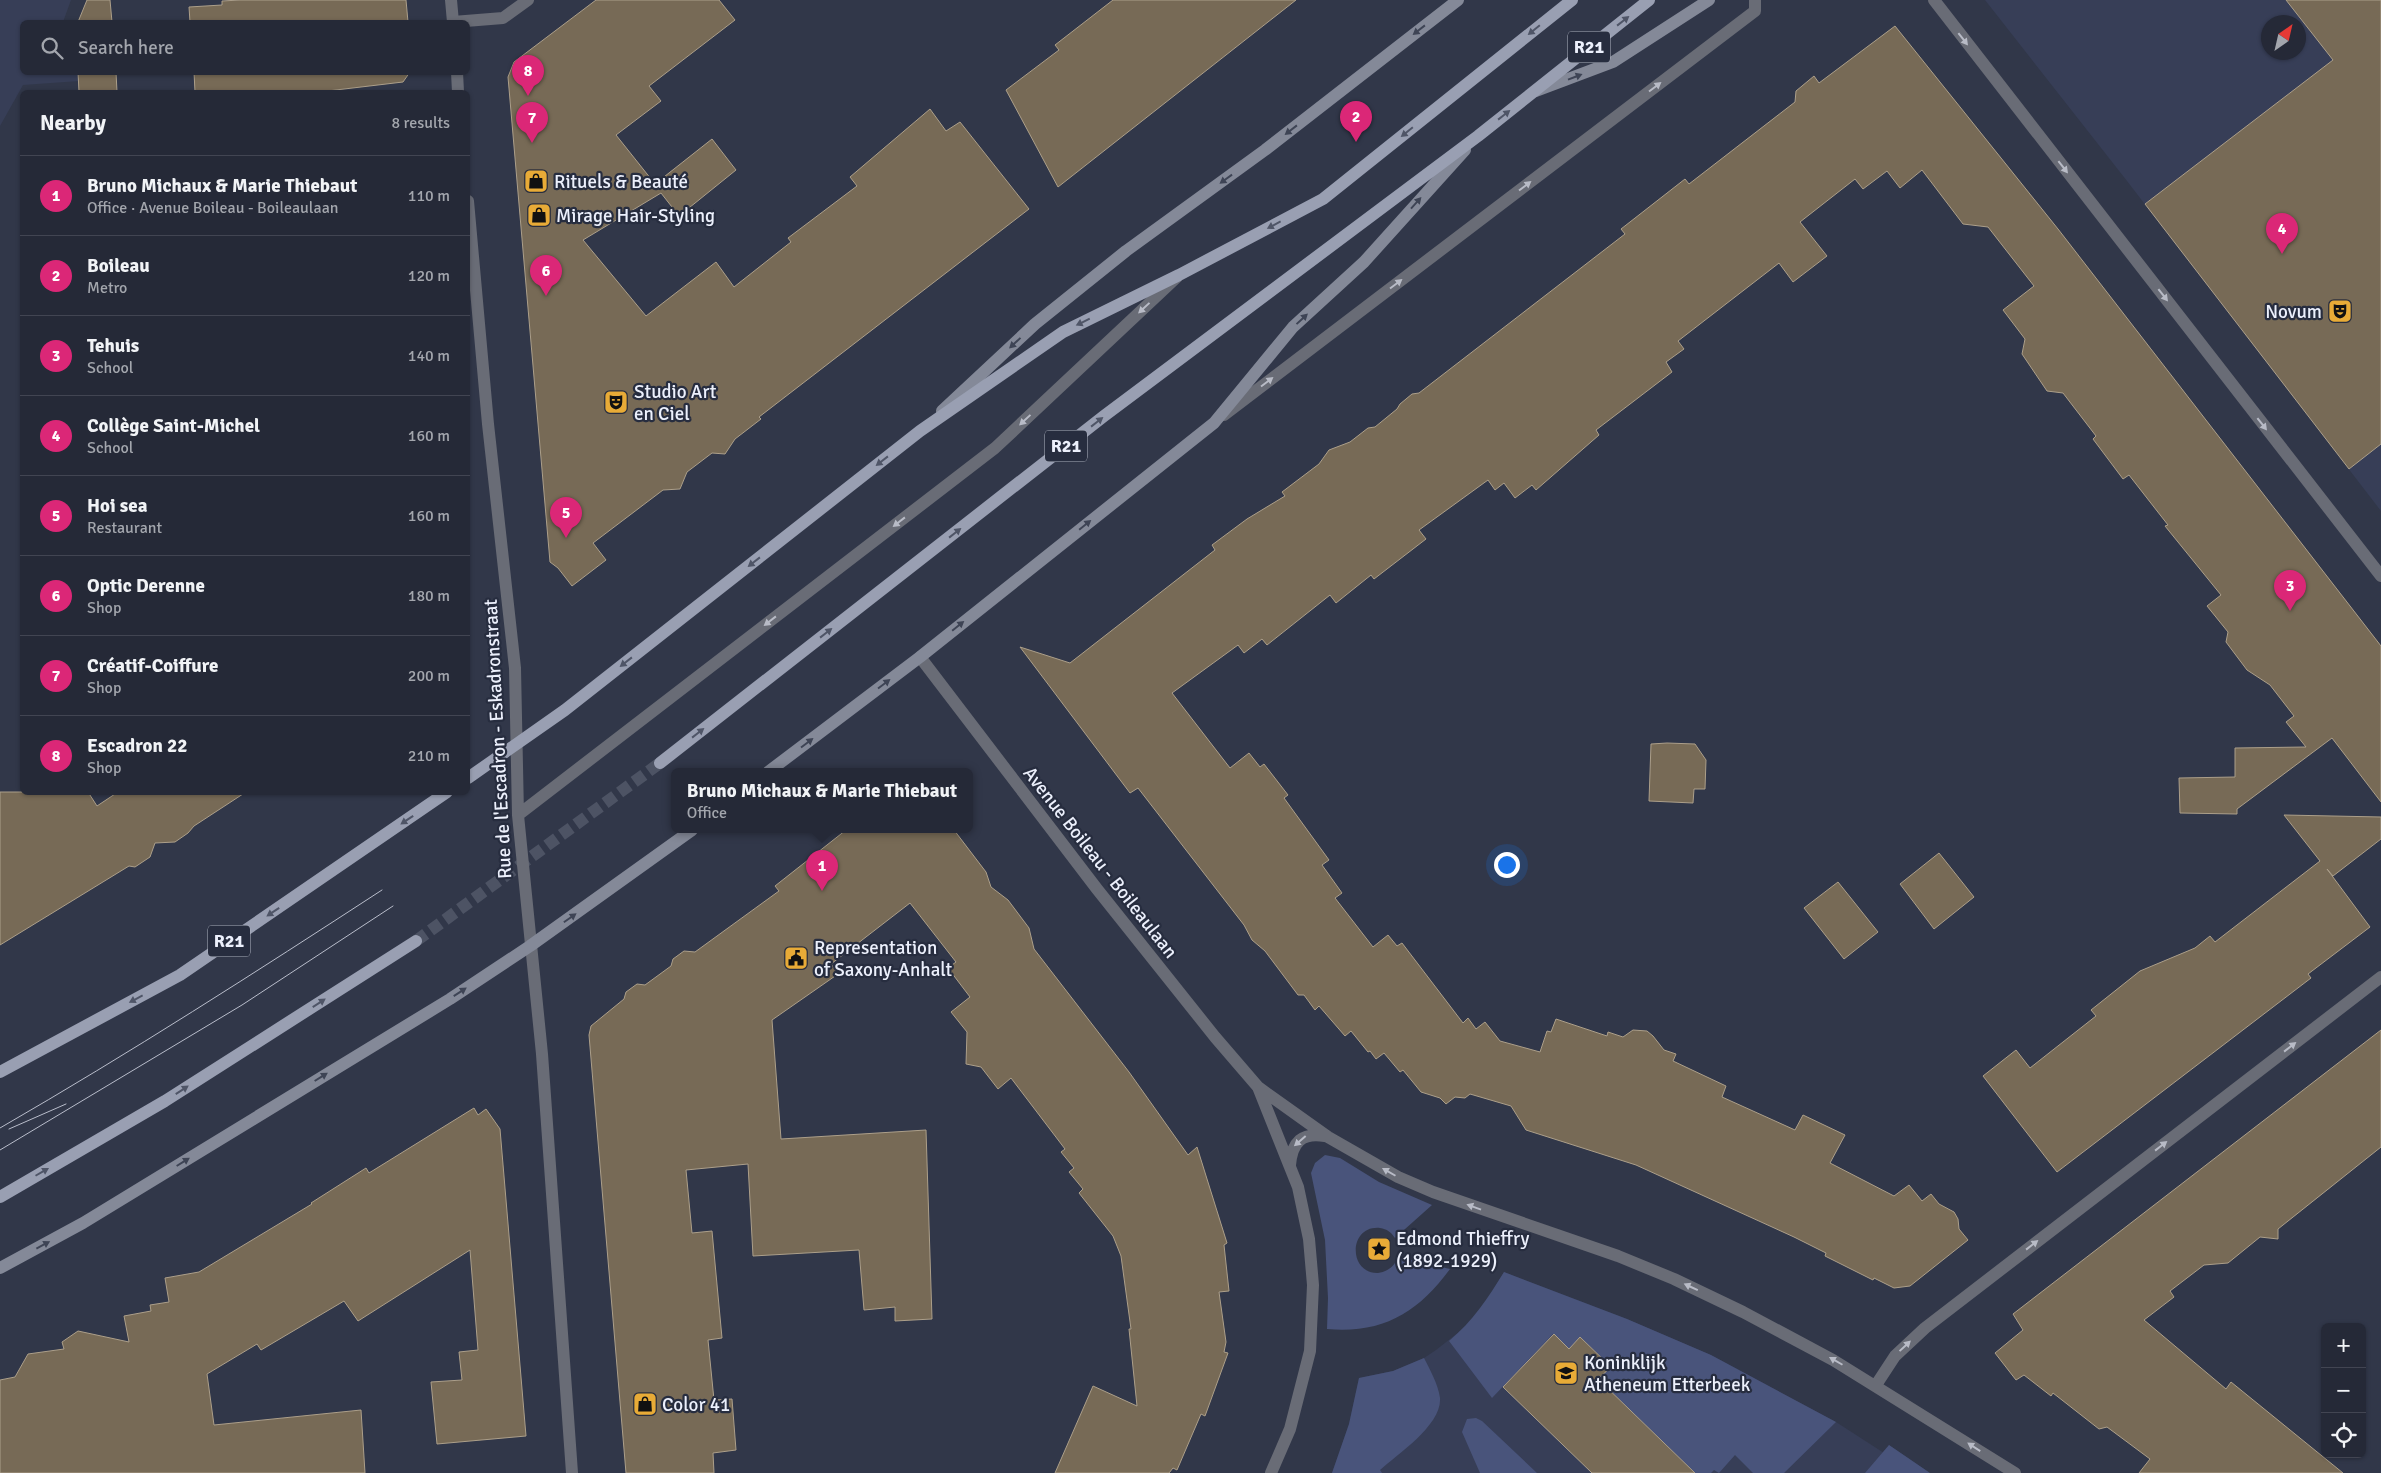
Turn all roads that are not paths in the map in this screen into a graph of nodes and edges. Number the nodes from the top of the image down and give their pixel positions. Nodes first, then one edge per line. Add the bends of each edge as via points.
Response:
1 (451, 0) edge
2 (528, 0) edge
3 (1458, 0) edge
4 (1572, 0) edge
5 (1649, 0) edge
6 (1709, 0) edge
7 (1755, 0) edge
8 (1934, 0) edge
9 (453, 20) edge
10 (470, 21) edge
11 (457, 75) edge
12 (458, 90) edge
13 (1530, 94) junction
14 (1478, 136) junction
15 (470, 222) edge
16 (1179, 275) junction
17 (1214, 422) junction
18 (920, 431) junction
19 (2381, 576) edge
20 (920, 657) junction
21 (515, 745) junction
22 (660, 762) tunnel mouth
23 (773, 768) edge
24 (470, 777) edge
25 (443, 795) edge
26 (518, 815) junction
27 (688, 833) edge
28 (416, 941) tunnel mouth
29 (530, 946) junction
30 (2381, 977) edge
31 (0, 1072) edge
32 (1258, 1087) junction
33 (1328, 1137) junction
34 (1290, 1167) junction
35 (0, 1197) edge
36 (0, 1268) edge
37 (1876, 1386) junction
38 (572, 1473) edge
39 (1271, 1473) edge
40 (2015, 1473) edge

1 - 9 street
2 - 10 street via 503,18
3 -> 18 main road via 1265,150 1126,251 1035,324
4 -> 16 main road, R21 via 1323,199
13 -> 5 main road, R21
13 -> 6 main road via 1613,62
17 -> 7 street via 1755,11
8 -> 19 street
11 - 12 street
14 -> 13 main road, R21
17 -> 14 main road via 1293,327 1364,262
22 -> 14 main road, R21 via 1104,416
15 - 21 street, Rue de l'Escadron - Eskadronstraat via 515,668
16 -> 18 main road, R21 via 1064,332
16 -> 26 street via 995,448
20 -> 17 main road
18 -> 21 main road, R21 via 565,710
23 -> 20 main road
20 - 32 street, Avenue Boileau - Boileaulaan via 1097,890
21 - 24 main road, R21
21 - 26 street, Rue de l'Escadron - Eskadronstraat
25 -> 31 main road, R21 via 180,975
26 - 29 street, Rue de l'Escadron - Eskadronstraat
29 -> 27 main road
35 -> 28 main road via 165,1101
36 -> 29 main road via 83,1223 450,999
29 - 38 street, Rue de l'Escadron - Eskadronstraat via 543,1063
37 -> 30 street via 1895,1356 1924,1328
32 - 33 street
32 - 34 street
33 -> 34 street via 1314,1134 1298,1142 1291,1150
37 -> 33 street via 1743,1312 1674,1279 1618,1256 1433,1192 1398,1177
34 - 39 street via 1298,1187 1309,1238 1313,1285 1312,1338 1290,1429
40 -> 37 street

